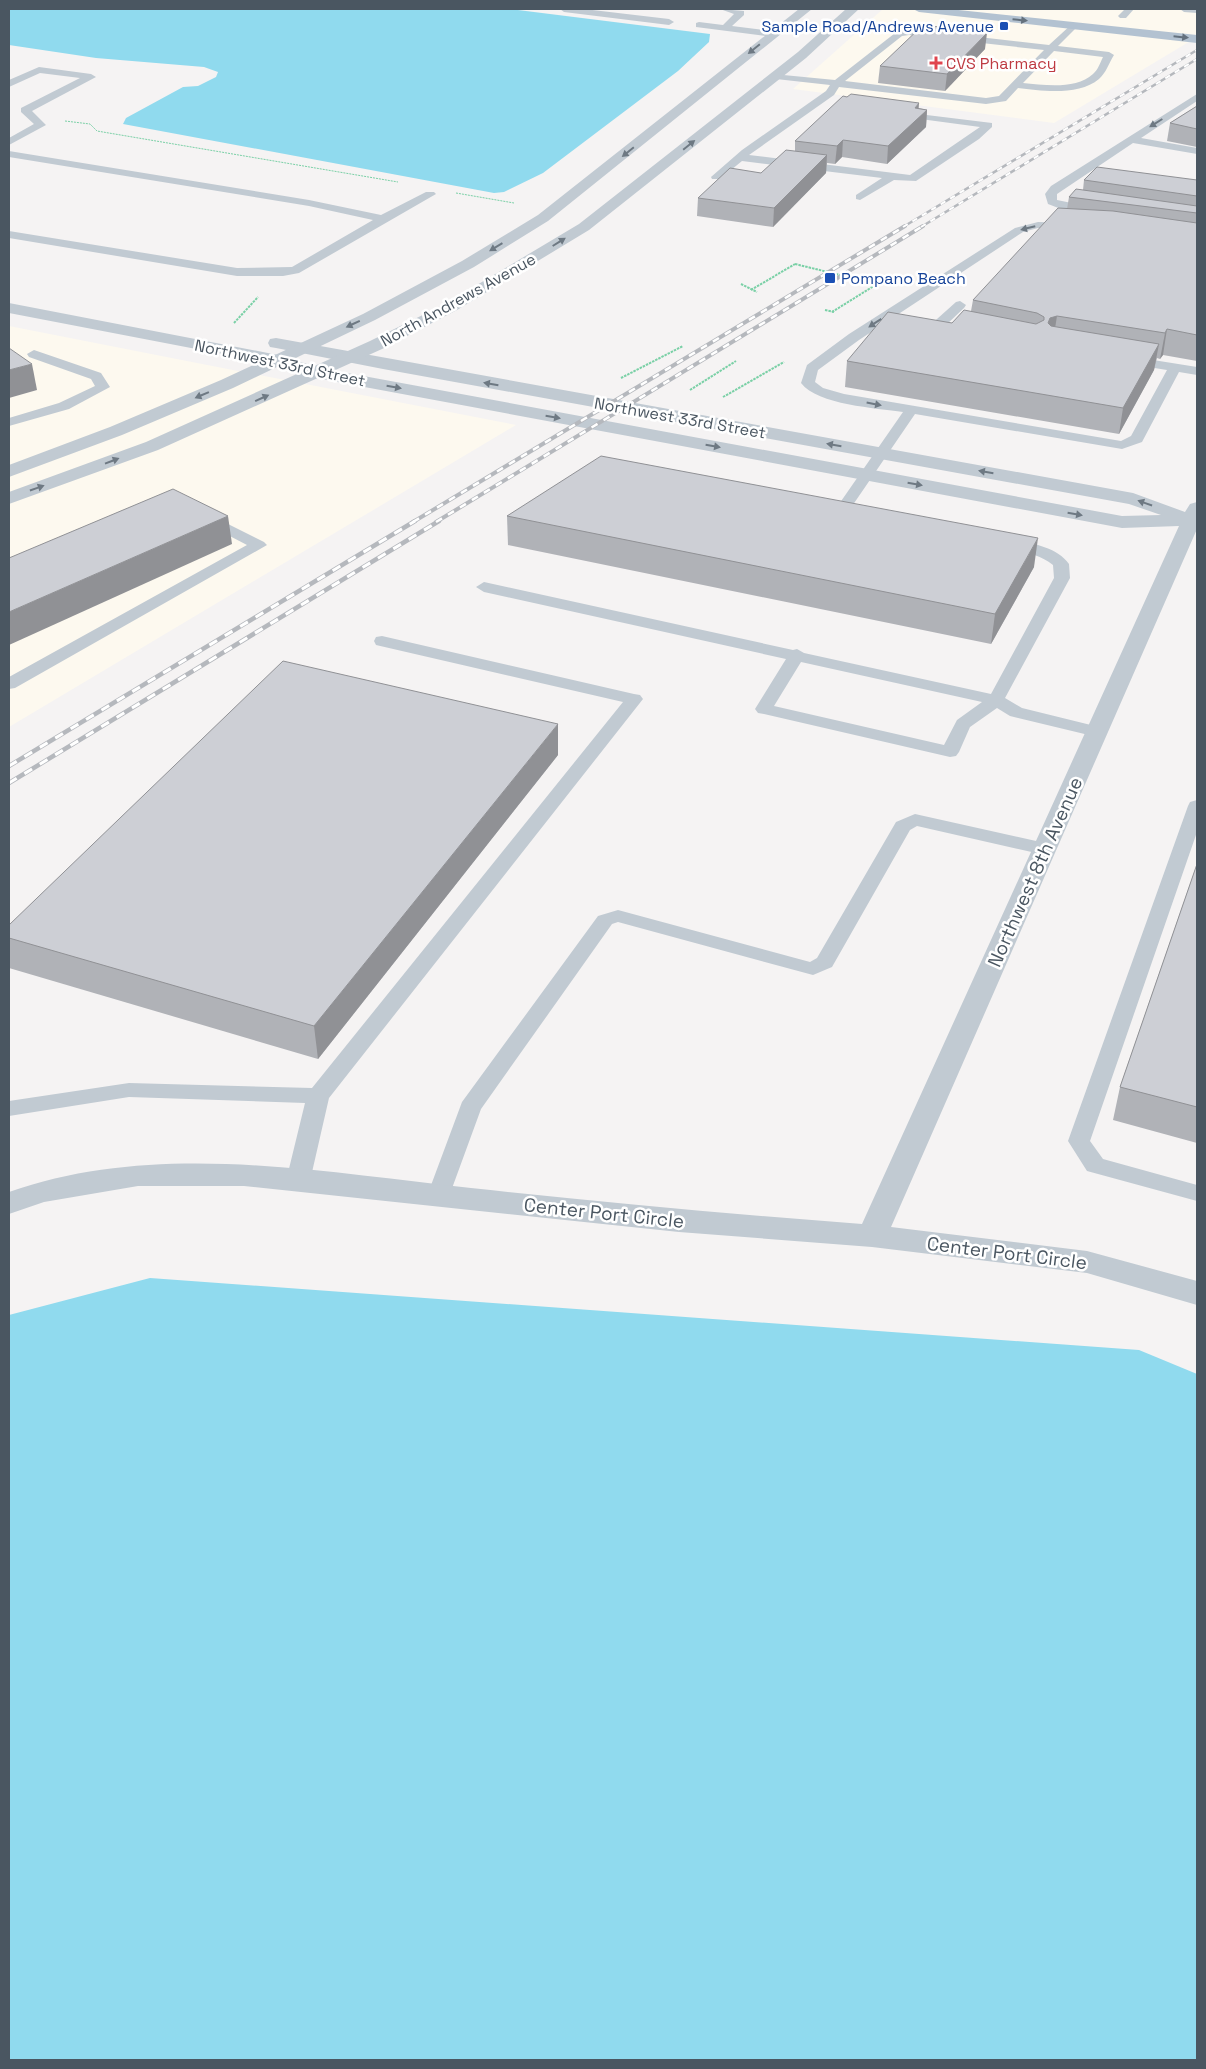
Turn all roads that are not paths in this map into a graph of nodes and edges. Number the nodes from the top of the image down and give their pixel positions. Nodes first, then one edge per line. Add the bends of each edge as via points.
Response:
1 (564, 9) edge
2 (724, 9) edge
3 (806, 9) edge
4 (853, 9) edge
5 (919, 9) edge
6 (1184, 9) edge
7 (1197, 10) edge
8 (1122, 13) edge
9 (1142, 18) dead end
10 (669, 22) dead end
11 (699, 25) dead end
12 (1073, 26) junction
13 (724, 28) junction
14 (773, 34) junction
15 (1197, 39) edge
16 (1052, 47) junction
17 (776, 76) junction
18 (837, 83) junction
19 (9, 84) edge
20 (1016, 85) junction
21 (1197, 97) edge
22 (817, 102) junction
23 (836, 104) edge
24 (883, 111) edge
25 (1131, 139) junction
26 (9, 142) edge
27 (1197, 151) edge
28 (9, 154) edge
29 (740, 157) junction
30 (893, 176) junction
31 (716, 177) dead end
32 (430, 194) dead end
33 (860, 197) dead end
34 (1110, 213) edge
35 (383, 219) junction
36 (1083, 228) edge
37 (9, 234) edge
38 (960, 305) dead end
39 (9, 308) edge
40 (938, 325) junction
41 (956, 329) edge
42 (166, 339) junction
43 (923, 339) edge
44 (303, 348) junction
45 (34, 354) dead end
46 (348, 358) junction
47 (1118, 358) edge
48 (278, 360) junction
49 (1175, 368) junction
50 (1197, 371) edge
51 (316, 373) junction
52 (911, 410) junction
53 (9, 422) edge
54 (882, 454) junction
55 (9, 471) edge
56 (867, 475) junction
57 (9, 498) edge
58 (808, 506) edge
59 (188, 509) edge
60 (841, 512) junction
61 (860, 515) edge
62 (1195, 515) edge
63 (994, 541) edge
64 (484, 587) dead end
65 (382, 641) dead end
66 (797, 654) junction
67 (9, 684) edge
68 (996, 700) junction
69 (1097, 732) junction
70 (1197, 806) edge
71 (1045, 849) junction
72 (318, 1096) junction
73 (9, 1109) edge
74 (298, 1181) junction
75 (1197, 1193) edge
76 (439, 1196) junction
77 (9, 1203) edge
78 (872, 1236) junction
79 (1197, 1293) edge

1 - 10 lane
2 - 13 lane via 741,13
3 - 14 street, North Andrews Avenue
4 - 17 street, North Andrews Avenue
5 -> 12 main road
6 - 7 lane
8 - 9 main road
11 - 13 lane
12 -> 15 main road
12 - 16 lane
13 - 14 lane
14 -> 44 street, North Andrews Avenue via 543,218 468,264 370,317
16 - 18 lane via 899,33
16 - 20 lane
16 - 20 lane via 1109,55 1097,76 1090,81 1058,87
17 - 18 lane
46 -> 17 street, North Andrews Avenue via 451,307 584,227
18 - 20 lane via 986,101 1002,99
18 - 22 lane
19 - 26 lane via 39,70 91,77 25,110 41,125
21 -> 25 lane
22 - 23 lane
22 - 29 lane
24 - 30 lane via 988,125 912,179
25 - 27 lane
25 - 34 lane via 1054,188 1051,194 1052,202 1061,206
28 - 35 lane via 309,203
29 - 30 lane
29 - 31 lane
30 - 33 lane
32 - 35 lane
35 - 37 lane via 295,270 274,273 228,271
36 -> 52 lane via 1038,225 1019,230 812,368 808,383 818,391
38 - 40 lane
39 - 42 street, Northwest 33rd Street
40 - 41 lane
40 - 43 lane
42 - 44 street, Northwest 33rd Street via 192,332 241,336
42 - 48 street, Northwest 33rd Street
44 - 46 street, Northwest 33rd Street
44 - 48 street, North Andrews Avenue
45 - 53 lane via 96,376 103,387 64,406
46 - 51 street, North Andrews Avenue
54 -> 46 street, Northwest 33rd Street
47 - 49 lane
48 - 51 street, Northwest 33rd Street
48 -> 55 street, North Andrews Avenue via 116,431
49 - 50 lane
49 - 52 lane via 1137,439 1122,445
51 -> 56 street, Northwest 33rd Street
57 -> 51 street, North Andrews Avenue via 152,446
52 - 54 lane
54 - 56 lane
62 -> 54 street, Northwest 33rd Street via 1133,499
56 - 60 lane
56 -> 62 street, Northwest 33rd Street via 1122,522
58 - 60 lane
59 - 67 lane via 259,545
60 - 61 lane
62 - 69 street, Northwest 8th Avenue
63 - 68 lane via 1033,548 1052,556 1061,564 1062,578
64 - 66 lane
65 - 72 lane via 634,699
66 - 68 lane
66 - 68 lane via 764,709 950,752 964,724
68 - 69 lane via 1016,712
69 - 71 street, Northwest 8th Avenue
70 - 75 lane via 1080,1141 1095,1166
71 - 76 lane via 915,820 903,826 825,962 813,970 618,916 605,920 470,1106
71 - 78 street, Northwest 8th Avenue
72 - 73 lane via 129,1090
72 - 74 lane
74 - 76 street, Center Port Circle
74 - 77 street, Center Port Circle via 244,1175 138,1175 40,1192
76 - 78 street, Center Port Circle via 679,1222
78 - 79 street, Center Port Circle via 1087,1262

